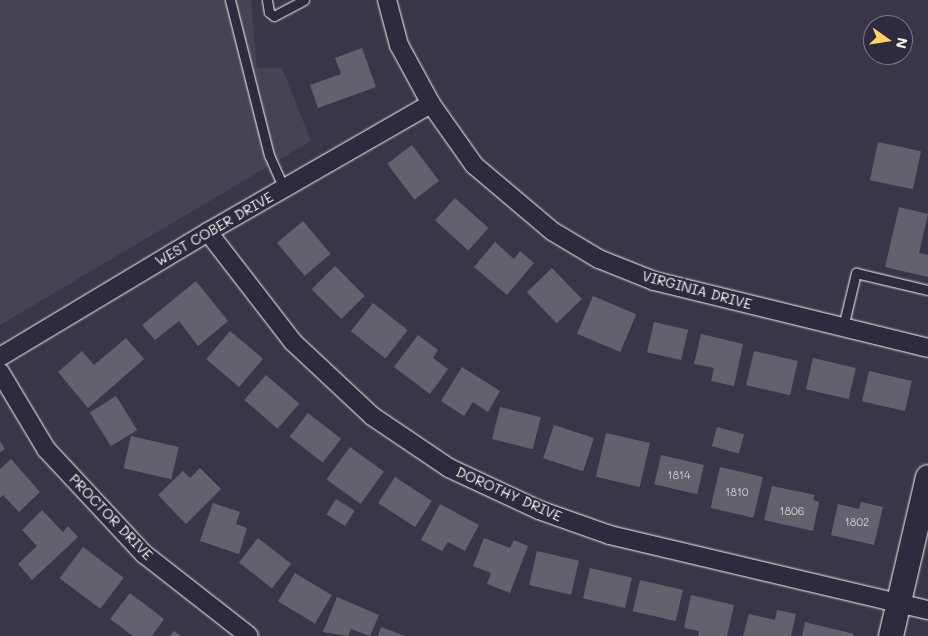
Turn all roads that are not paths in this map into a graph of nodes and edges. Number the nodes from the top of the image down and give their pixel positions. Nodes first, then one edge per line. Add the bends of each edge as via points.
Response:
1 (230, 0) edge
2 (267, 0) edge
3 (304, 0) edge
4 (387, 0) edge
5 (431, 104) junction
6 (284, 188) junction
7 (208, 232) junction
8 (928, 290) edge
9 (843, 327) junction
10 (928, 348) edge
11 (0, 357) edge
12 (0, 372) edge
13 (928, 477) edge
14 (898, 603) junction
15 (928, 610) edge
16 (249, 636) edge
17 (891, 636) edge

1 - 6 lane via 269,155
2 - 3 lane via 269,12 274,16
4 - 5 street, VIRGINIA DRIVE via 399,45
5 - 6 street, WEST COBER DRIVE
5 - 9 street, VIRGINIA DRIVE via 474,165 552,231 599,259 654,281
6 - 7 street, WEST COBER DRIVE
7 - 11 street, WEST COBER DRIVE
7 - 14 street, DOROTHY DRIVE via 293,342 372,416 448,468 540,510 610,535
8 - 9 lane via 856,273
9 - 10 street, VIRGINIA DRIVE
12 - 16 street, PROCTOR DRIVE via 46,449 144,554
13 - 14 main road
14 - 15 street, DOROTHY DRIVE
14 - 17 main road

